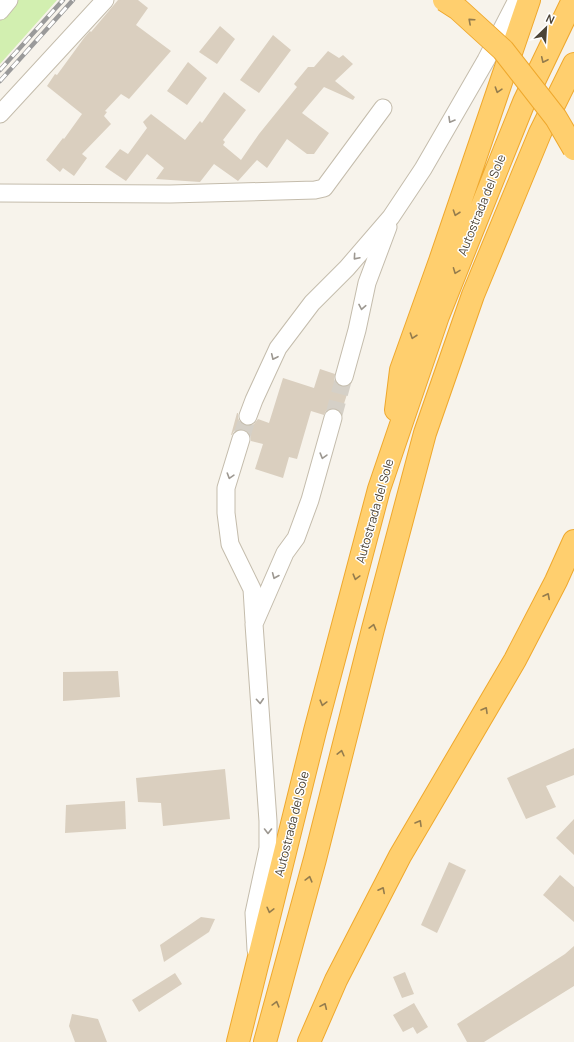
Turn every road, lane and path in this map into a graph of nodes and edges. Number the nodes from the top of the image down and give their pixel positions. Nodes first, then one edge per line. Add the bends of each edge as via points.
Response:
1 (9, 0) edge
2 (105, 0) edge
3 (444, 0) edge
4 (517, 0) edge
5 (529, 0) edge
6 (573, 0) edge
7 (0, 11) edge
8 (574, 64) edge
9 (383, 108) dead end
10 (0, 114) edge
11 (574, 149) edge
12 (0, 193) edge
13 (391, 217) junction
14 (344, 377) tunnel mouth
15 (248, 416) tunnel mouth
16 (333, 418) tunnel mouth
17 (241, 439) tunnel mouth
18 (390, 459) junction
19 (574, 541) edge
20 (254, 624) junction
21 (257, 964) junction
22 (238, 1042) edge
23 (266, 1042) edge
24 (309, 1042) edge

1 - 7 street
2 - 10 street
11 -> 3 highway, bridge via 556,118 503,50 458,9
4 -> 13 street via 486,60 427,162
5 -> 18 highway via 401,370
6 -> 18 highway, Autostrada del Sole via 524,102 438,316
23 -> 8 highway via 425,433 473,295 540,133
9 - 12 street via 324,188 170,194
13 -> 14 street via 367,283
13 -> 15 street via 347,268 312,303 278,348
16 -> 20 street via 310,500 296,538 285,553
17 -> 20 street via 226,488 226,513 230,544 252,589
18 -> 21 highway, Autostrada del Sole via 379,489 315,731
24 -> 19 highway via 336,980 400,856 515,660
20 -> 21 street via 268,821 268,848 254,913
21 - 22 highway, Autostrada del Sole

